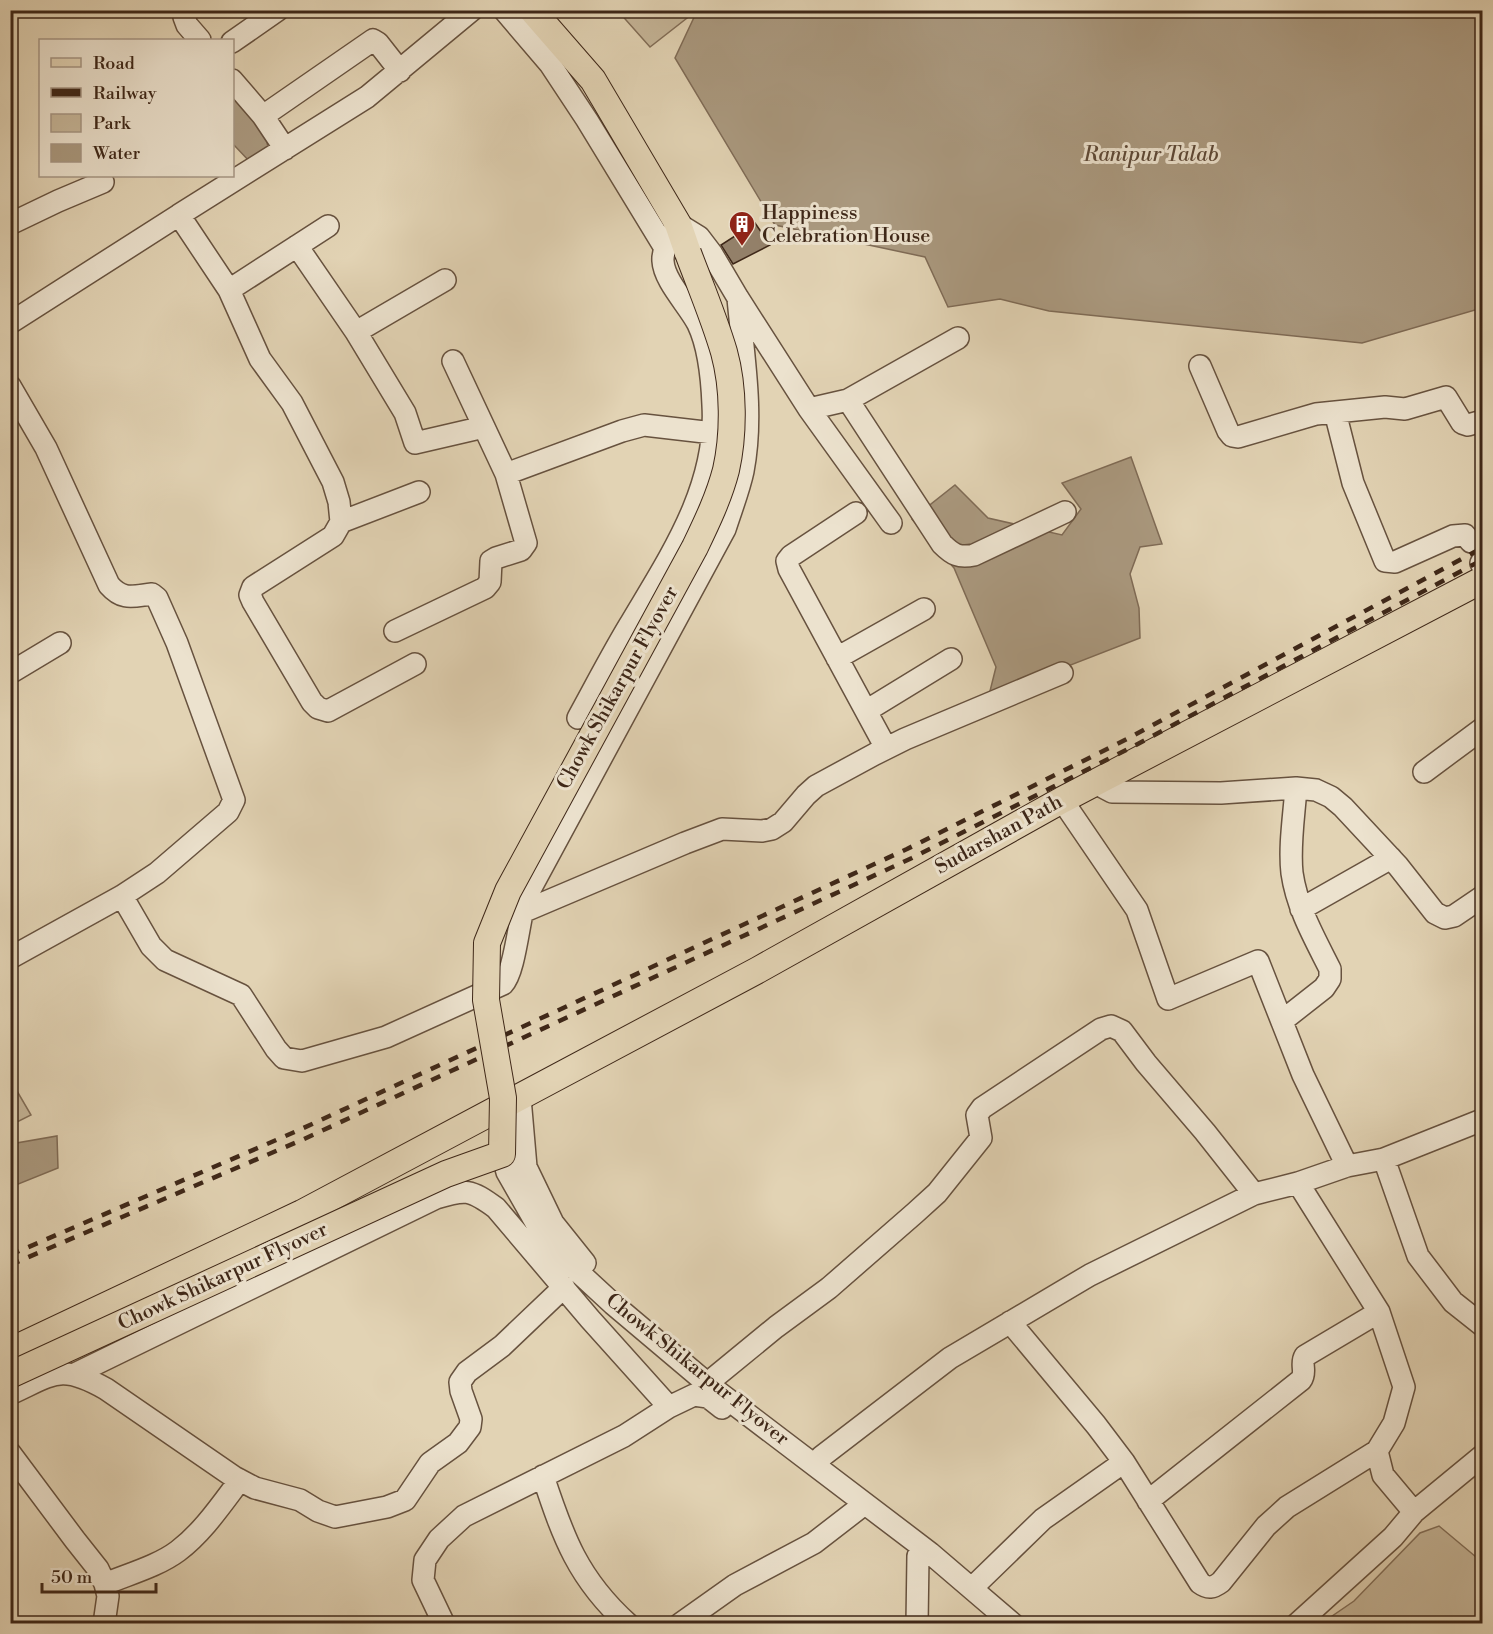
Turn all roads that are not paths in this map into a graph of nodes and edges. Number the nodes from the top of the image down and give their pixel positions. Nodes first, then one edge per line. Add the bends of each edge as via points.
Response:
1 (186, 10) edge
2 (278, 10) edge
3 (472, 10) edge
4 (504, 10) edge
5 (532, 10) edge
6 (199, 39) edge
7 (234, 41) edge
8 (400, 71) junction
9 (234, 82) edge
10 (263, 116) junction
11 (285, 149) junction
12 (103, 182) dead end
13 (179, 215) junction
14 (10, 224) edge
15 (678, 224) junction
16 (328, 226) dead end
17 (297, 246) junction
18 (676, 250) junction
19 (445, 280) dead end
20 (229, 290) junction
21 (738, 298) junction
22 (10, 323) edge
23 (356, 332) junction
24 (958, 338) dead end
25 (453, 361) dead end
26 (1200, 366) dead end
27 (10, 386) edge
28 (848, 400) junction
29 (809, 410) junction
30 (1335, 412) junction
31 (1482, 421) edge
32 (484, 427) junction
33 (713, 433) junction
34 (506, 474) junction
35 (419, 492) dead end
36 (1065, 512) dead end
37 (856, 513) dead end
38 (341, 522) junction
39 (891, 523) dead end
40 (1471, 542) dead end
41 (1482, 569) edge
42 (924, 609) dead end
43 (395, 632) dead end
44 (60, 643) dead end
45 (837, 658) junction
46 (951, 659) dead end
47 (415, 664) dead end
48 (10, 673) edge
49 (1062, 673) dead end
50 (866, 711) junction
51 (578, 718) dead end
52 (1482, 729) edge
53 (886, 748) junction
54 (1424, 772) dead end
55 (1095, 783) junction
56 (1296, 788) junction
57 (1062, 800) junction
58 (1390, 858) junction
59 (122, 896) junction
60 (1482, 897) edge
61 (1301, 909) junction
62 (520, 914) junction
63 (10, 958) edge
64 (1282, 1021) junction
65 (520, 1098) junction
66 (1482, 1120) edge
67 (502, 1154) junction
68 (1384, 1159) junction
69 (1347, 1166) junction
70 (1298, 1183) junction
71 (1254, 1194) junction
72 (564, 1287) junction
73 (1380, 1312) junction
74 (1010, 1322) junction
75 (1482, 1325) edge
76 (10, 1351) edge
77 (75, 1374) junction
78 (10, 1375) edge
79 (715, 1377) junction
80 (10, 1394) edge
81 (669, 1407) junction
82 (1377, 1451) junction
83 (10, 1453) edge
84 (1482, 1456) edge
85 (821, 1457) junction
86 (1124, 1462) junction
87 (543, 1476) junction
88 (240, 1480) junction
89 (1148, 1501) junction
90 (858, 1509) junction
91 (1414, 1512) junction
92 (924, 1554) junction
93 (105, 1584) junction
94 (973, 1587) junction
95 (104, 1623) edge
96 (444, 1623) edge
97 (628, 1623) edge
98 (680, 1623) edge
99 (917, 1623) edge
100 (1013, 1623) edge
101 (1297, 1623) edge

1 - 6 street via 187,25
2 - 7 street
3 - 8 street
4 - 18 street via 550,64
5 - 15 main road, Chowk Shikarpur Flyover via 593,80
8 - 10 street via 374,40
8 - 11 street
9 - 10 street
10 - 11 street
11 - 13 street
12 - 14 street
13 - 20 street
13 - 22 street
15 - 18 main road, Chowk Shikarpur Flyover
15 - 21 street via 699,237
16 - 17 street
17 - 20 street
17 - 23 street
18 - 33 street via 663,261 704,341
18 - 67 main road, Chowk Shikarpur Flyover, bridge via 724,352 731,423 726,470 695,547 508,891 487,943 486,1000 503,1098
19 - 23 street
20 - 38 street via 261,358 292,403 333,482
21 - 29 street
21 - 62 street via 747,435 743,471 725,529
23 - 32 street via 405,413 415,443
24 - 28 street
25 - 32 street
26 - 30 street via 1232,436
27 - 59 street via 46,448 109,585 125,597 152,594 157,598 234,800 228,812 166,866
28 - 29 street
28 - 36 street via 951,553 961,557 974,555
29 - 39 street
30 - 31 street via 1405,409 1446,397 1462,423
30 - 40 street via 1353,483 1385,561 1395,562 1453,536 1465,535
32 - 34 street
33 - 34 street via 644,425
33 - 51 street via 695,505 675,549
34 - 43 street via 525,546 491,561 490,582 485,588
35 - 38 street
37 - 45 street via 788,561
38 - 47 street via 333,536 253,587 253,602 312,702 323,711
41 - 55 main road, Sudarshan Path
42 - 45 street
44 - 48 street
45 - 50 street
46 - 50 street
49 - 53 street
50 - 53 street
52 - 54 street
53 - 62 street via 816,786 772,829 722,829
55 - 56 street via 1112,792 1221,793
55 - 57 main road, Sudarshan Path
56 - 58 street via 1316,790 1331,797
56 - 61 street via 1292,849
57 - 64 street via 1137,910 1168,999 1258,961
57 - 65 main road, Sudarshan Path
58 - 60 street via 1435,913 1445,918
58 - 61 street
59 - 62 street via 151,945 165,960 241,995 284,1058 302,1061 386,1037 503,984 510,974
59 - 63 street
61 - 64 street via 1330,969 1330,979
64 - 69 street
65 - 76 main road, Sudarshan Path via 302,1213
65 - 79 street via 526,1167 553,1223 582,1260
66 - 68 street
67 - 78 main road, Chowk Shikarpur Flyover, bridge via 446,1174
67 - 92 street, Chowk Shikarpur Flyover via 507,1172 548,1244 709,1385 900,1531
68 - 69 street
68 - 75 street via 1418,1256 1453,1302
69 - 70 street
70 - 71 street
70 - 73 street
71 - 74 street via 1090,1275
71 - 79 street via 1122,1031 1111,1026 1101,1029 982,1108 977,1115 981,1138 938,1193 829,1288
72 - 77 street via 496,1208 477,1194 459,1191 436,1198
72 - 81 street
72 - 88 street via 467,1372 460,1382 470,1427 458,1443 430,1464 405,1500 335,1517 300,1500 268,1493
73 - 82 street via 1404,1387 1394,1423
73 - 89 street via 1305,1356 1301,1380
74 - 85 street via 950,1358
74 - 86 street
77 - 80 street via 50,1375
77 - 88 street via 106,1389
79 - 85 street
81 - 87 street via 624,1436
81 - 90 street via 694,1395 708,1397
82 - 89 street via 1287,1507 1214,1587 1200,1583
82 - 91 street via 1383,1475
83 - 93 street via 99,1569
84 - 91 street
85 - 92 street via 929,1542
86 - 89 street
86 - 94 street via 1043,1519
87 - 96 street via 464,1516 429,1553 423,1580
87 - 97 street via 573,1557 603,1599
88 - 93 street via 209,1520 176,1552
90 - 92 street
90 - 98 street via 814,1543 735,1584
91 - 101 street via 1394,1537
92 - 94 street
92 - 99 street
93 - 95 street via 108,1596
94 - 100 street

